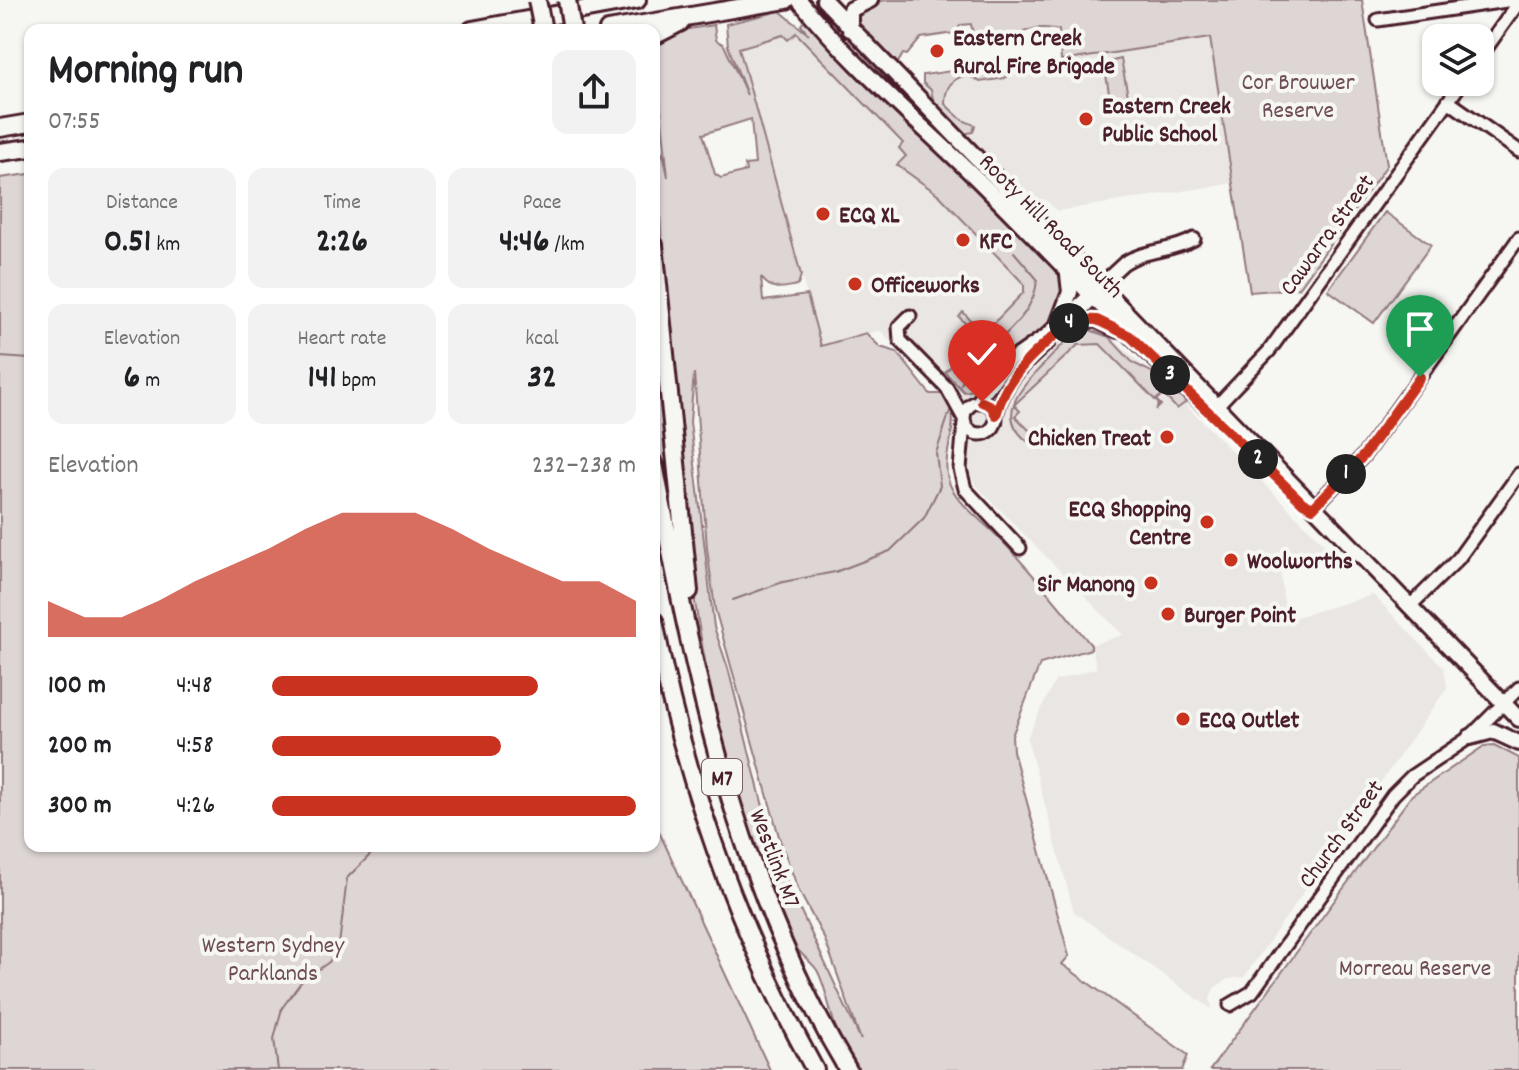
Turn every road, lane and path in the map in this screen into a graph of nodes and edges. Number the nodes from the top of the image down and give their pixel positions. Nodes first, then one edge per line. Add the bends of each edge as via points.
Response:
1 (537, 0) edge
2 (567, 0) edge
3 (637, 0) edge
4 (786, 0) edge
5 (799, 0) edge
6 (824, 0) edge
7 (870, 0) edge
8 (1513, 0) edge
9 (620, 2) edge
10 (1519, 2) edge
11 (696, 14) junction
12 (553, 15) junction
13 (1378, 20) dead end
14 (514, 24) edge
15 (542, 24) edge
16 (571, 24) edge
17 (613, 24) edge
18 (644, 24) edge
19 (850, 29) junction
20 (660, 33) edge
21 (1494, 37) edge
22 (1452, 96) edge
23 (1448, 101) junction
24 (24, 124) edge
25 (0, 128) edge
26 (24, 149) edge
27 (1519, 151) edge
28 (0, 152) edge
29 (1519, 238) edge
30 (1194, 239) dead end
31 (1068, 274) junction
32 (1094, 293) junction
33 (660, 301) edge
34 (910, 316) dead end
35 (1075, 319) junction
36 (1058, 324) junction
37 (1130, 336) junction
38 (947, 388) junction
39 (974, 403) junction
40 (1215, 408) junction
41 (996, 415) junction
42 (964, 420) junction
43 (981, 435) junction
44 (964, 447) junction
45 (1519, 474) edge
46 (660, 494) edge
47 (1313, 508) junction
48 (1020, 548) dead end
49 (1409, 607) junction
50 (660, 648) edge
51 (695, 672) junction
52 (660, 678) edge
53 (1519, 688) edge
54 (1504, 703) junction
55 (1519, 719) edge
56 (677, 724) junction
57 (1470, 737) junction
58 (1519, 743) edge
59 (1230, 1005) dead end
60 (815, 1070) edge
61 (848, 1070) edge

1 - 15 highway, bridge
2 - 16 highway, bridge
3 - 9 highway
4 - 11 highway
5 - 31 main road, Rooty Hill Road South
6 - 19 main road, Rooty Hill Road South
7 - 19 main road via 850,10
8 - 13 street
9 - 12 highway
10 - 21 street
11 - 18 highway
11 - 20 highway
12 - 14 highway
12 - 17 highway via 605,17
19 - 32 main road, Rooty Hill Road South
22 - 23 street, Cawarra Street
23 - 27 street
23 - 40 street, Cawarra Street via 1269,351
24 - 25 highway
26 - 28 highway
29 - 47 street via 1364,455
30 - 32 street via 1138,255
31 - 32 main road, Rooty Hill Road South
31 - 36 main road via 1070,292
32 - 35 street
32 - 36 street
32 - 37 main road, Rooty Hill Road South
32 - 40 main road, Rooty Hill Road South
33 - 51 highway, M7
34 - 38 street via 899,327 900,340
35 - 37 main road via 1097,320
35 - 41 street via 1015,372
36 - 39 street via 1004,366
37 - 40 main road, Rooty Hill Road South
38 - 39 street
38 - 42 street
39 - 41 street via 987,403
39 - 42 street
40 - 47 main road, Rooty Hill Road South
41 - 43 street via 994,427
42 - 43 street via 970,432
42 - 44 street
43 - 44 street
44 - 48 street via 960,469 965,489
45 - 49 street via 1458,559
46 - 51 highway, Westlink M7 / M7
47 - 49 main road, Rooty Hill Road South
49 - 54 main road, Rooty Hill Road South
50 - 56 highway, M7
51 - 61 highway, Westlink M7 / M7 via 729,801 757,881
52 - 56 highway
53 - 54 street, Church Street
54 - 55 main road, Rooty Hill Road South
54 - 57 street, Church Street
56 - 60 highway, M7 via 721,868 786,1018
57 - 58 main road via 1493,731
57 - 59 street, Church Street via 1393,795 1252,992

